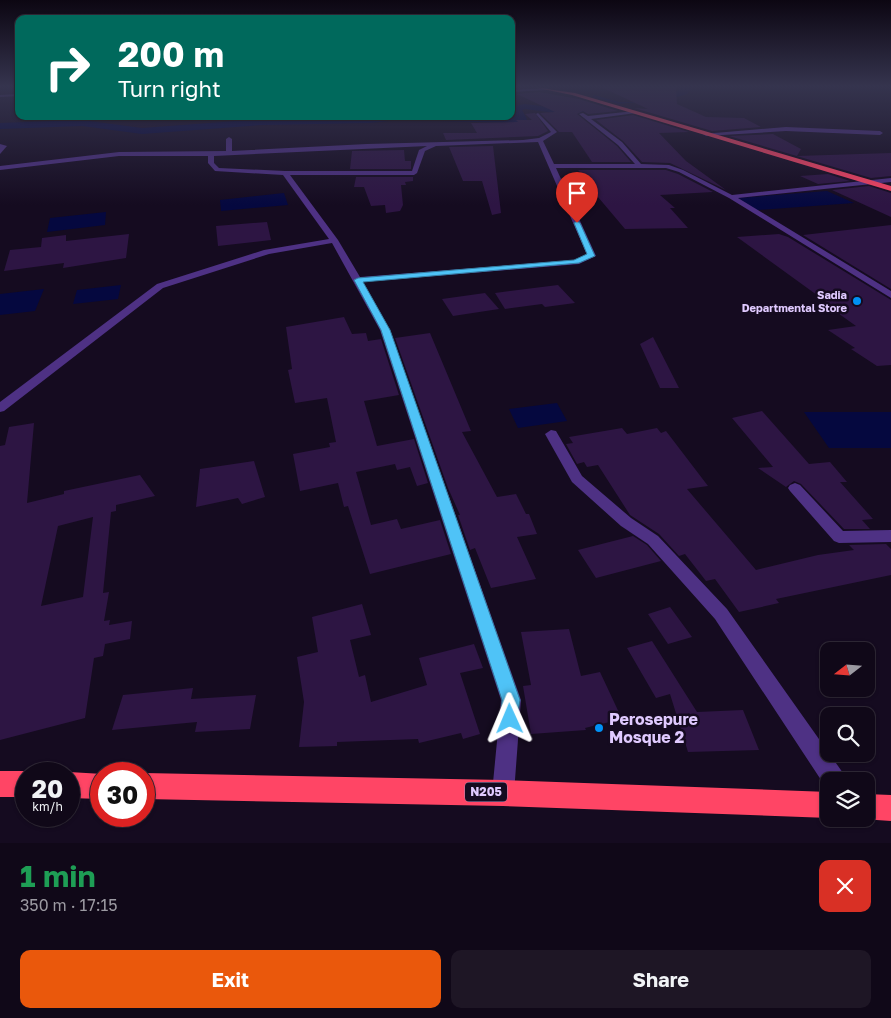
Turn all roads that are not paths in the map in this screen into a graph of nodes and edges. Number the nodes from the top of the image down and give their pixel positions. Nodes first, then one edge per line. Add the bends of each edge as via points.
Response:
1 (549, 126) edge
2 (596, 126) edge
3 (681, 126) edge
4 (880, 133) dead end
5 (706, 134) junction
6 (229, 139) dead end
7 (540, 140) junction
8 (440, 143) junction
9 (0, 146) edge
10 (0, 152) edge
11 (229, 153) junction
12 (211, 154) junction
13 (639, 165) junction
14 (553, 166) junction
15 (0, 168) edge
16 (285, 173) junction
17 (891, 180) edge
18 (868, 182) junction
19 (891, 189) edge
20 (731, 197) junction
21 (334, 240) junction
22 (358, 280) junction
23 (891, 294) edge
24 (0, 408) edge
25 (551, 434) dead end
26 (795, 488) dead end
27 (891, 536) edge
28 (829, 772) edge
29 (0, 784) edge
30 (15, 784) edge
31 (155, 786) edge
32 (503, 793) junction
33 (820, 805) edge
34 (875, 807) edge
35 (891, 808) edge

1 - 7 street via 554,132
2 - 13 street via 634,157
3 - 5 highway
4 - 5 street via 786,129
5 - 18 highway
6 - 11 street
7 - 8 street
7 - 14 street
8 - 11 street
8 - 16 street via 422,150 414,173
9 - 10 street via 4,146
11 - 12 street
12 - 15 street via 119,154
12 - 16 street via 211,163 217,170
13 - 14 street
13 - 20 street via 666,166 681,171
14 - 22 street via 592,256 576,262
16 - 21 street
17 - 18 street
18 - 19 highway
18 - 20 street
20 - 23 street
21 - 22 street
21 - 24 street via 266,252 160,286
22 - 32 street via 385,330 511,700
25 - 28 street via 577,479 626,522 653,540 721,614
26 - 27 street via 839,537
29 - 30 highway
31 - 32 highway, N205
32 - 33 highway, N205
34 - 35 highway

